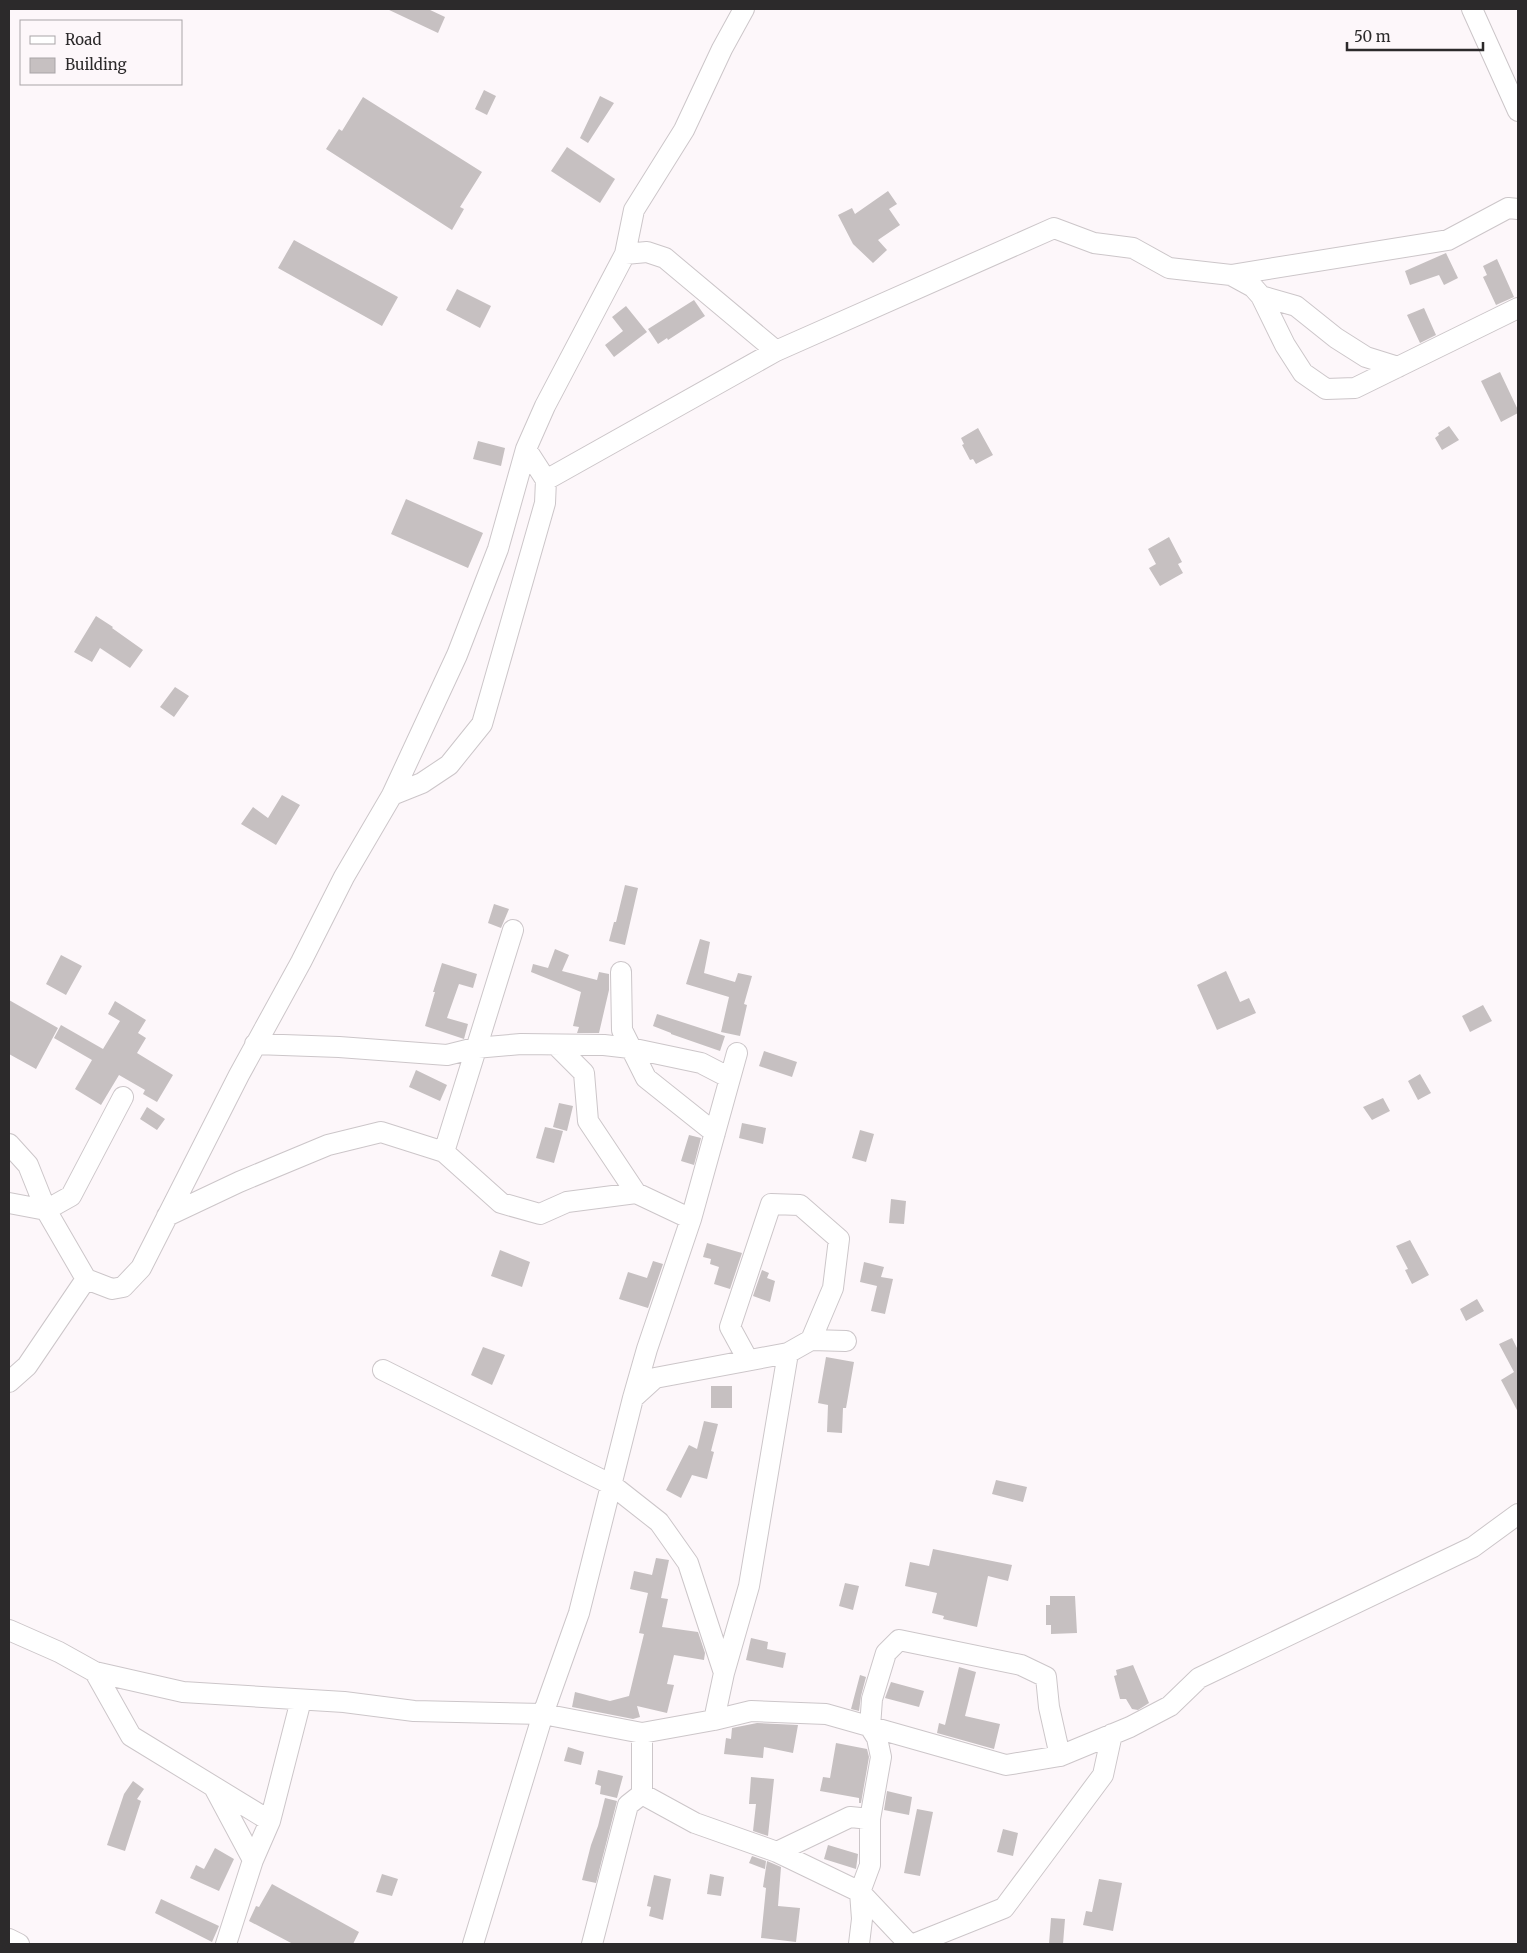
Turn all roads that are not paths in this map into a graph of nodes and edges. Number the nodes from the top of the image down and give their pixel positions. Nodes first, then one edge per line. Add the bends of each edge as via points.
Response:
1 (744, 9) edge
2 (1472, 9) edge
3 (1518, 111) edge
4 (1518, 209) edge
5 (625, 254) junction
6 (1231, 275) junction
7 (1261, 296) junction
8 (1518, 308) edge
9 (776, 351) junction
10 (1398, 367) junction
11 (526, 450) junction
12 (546, 480) junction
13 (392, 795) junction
14 (513, 930) dead end
15 (621, 972) dead end
16 (255, 1044) junction
17 (556, 1044) junction
18 (475, 1048) junction
19 (630, 1048) junction
20 (123, 1097) dead end
21 (714, 1133) junction
22 (9, 1144) edge
23 (444, 1152) junction
24 (636, 1193) junction
25 (9, 1203) edge
26 (46, 1210) junction
27 (167, 1216) junction
28 (690, 1219) junction
29 (86, 1279) junction
30 (811, 1340) junction
31 (846, 1341) dead end
32 (788, 1353) junction
33 (748, 1360) junction
34 (383, 1370) dead end
35 (9, 1382) edge
36 (632, 1398) junction
37 (612, 1485) junction
38 (1518, 1514) edge
39 (9, 1630) edge
40 (95, 1672) junction
41 (724, 1673) junction
42 (301, 1700) junction
43 (544, 1714) junction
44 (714, 1720) junction
45 (870, 1727) junction
46 (642, 1733) junction
47 (1112, 1734) junction
48 (1060, 1756) junction
49 (215, 1789) junction
50 (642, 1794) junction
51 (870, 1819) junction
52 (270, 1821) junction
53 (777, 1852) junction
54 (253, 1860) junction
55 (860, 1892) junction
56 (9, 1938) edge
57 (19, 1944) edge
58 (226, 1944) edge
59 (473, 1944) edge
60 (592, 1944) edge
61 (858, 1944) edge
62 (909, 1944) edge
63 (914, 1944) edge

1 - 5 street via 684,130 634,210
2 - 3 street
4 - 6 street via 1508,208 1448,240
5 - 9 street via 647,252 665,258
5 - 11 street via 571,354
6 - 7 street via 1253,287
6 - 9 street via 1169,268 1133,248 1094,243 1054,228
7 - 10 street via 1296,306 1366,357
7 - 10 street via 1303,373 1326,389 1355,388
8 - 10 street
9 - 12 street
11 - 12 street
11 - 13 street via 498,549 457,655
12 - 13 street via 545,503 482,724 449,765 422,783
13 - 16 street via 344,877
14 - 18 street
15 - 19 street via 622,1030
16 - 18 street via 447,1055
16 - 27 street
17 - 18 street
17 - 19 street
17 - 24 street via 584,1073 588,1121
18 - 23 street
19 - 21 street via 646,1078
19 - 21 street via 701,1063 737,1053
20 - 26 street via 71,1196
21 - 28 street
22 - 26 street via 28,1165
23 - 24 street via 502,1203 540,1214 567,1202
23 - 27 street via 381,1132 328,1145
24 - 28 street
25 - 26 street
26 - 29 street
27 - 29 street via 141,1268 123,1287 112,1289
28 - 36 street
29 - 35 street via 28,1366
30 - 31 street
30 - 32 street
30 - 33 street via 833,1288 839,1239 800,1205 771,1204 730,1326
32 - 33 street
32 - 41 street via 749,1586
33 - 36 street via 655,1378
34 - 37 street
36 - 37 street
37 - 41 street via 659,1522 688,1563
37 - 43 street via 579,1613
38 - 47 street via 1473,1547 1199,1678 1170,1706
39 - 40 street
40 - 42 street via 183,1692
40 - 49 street via 131,1736
41 - 44 street
42 - 43 street via 414,1711
42 - 52 street
43 - 46 street
43 - 59 street
44 - 45 street via 751,1711 826,1714
44 - 46 street
45 - 48 street via 1006,1765
45 - 48 street via 872,1699 886,1653 899,1640 1021,1665 1046,1678
45 - 51 street via 877,1738 881,1757
46 - 50 street
47 - 48 street
47 - 63 street via 1102,1775 1004,1908
49 - 52 street
49 - 54 street
50 - 53 street via 695,1823
50 - 60 street via 628,1806
51 - 53 street via 850,1817
51 - 55 street via 870,1865
52 - 54 street
53 - 55 street
54 - 58 street
55 - 61 street via 862,1919
55 - 62 street
56 - 57 street

